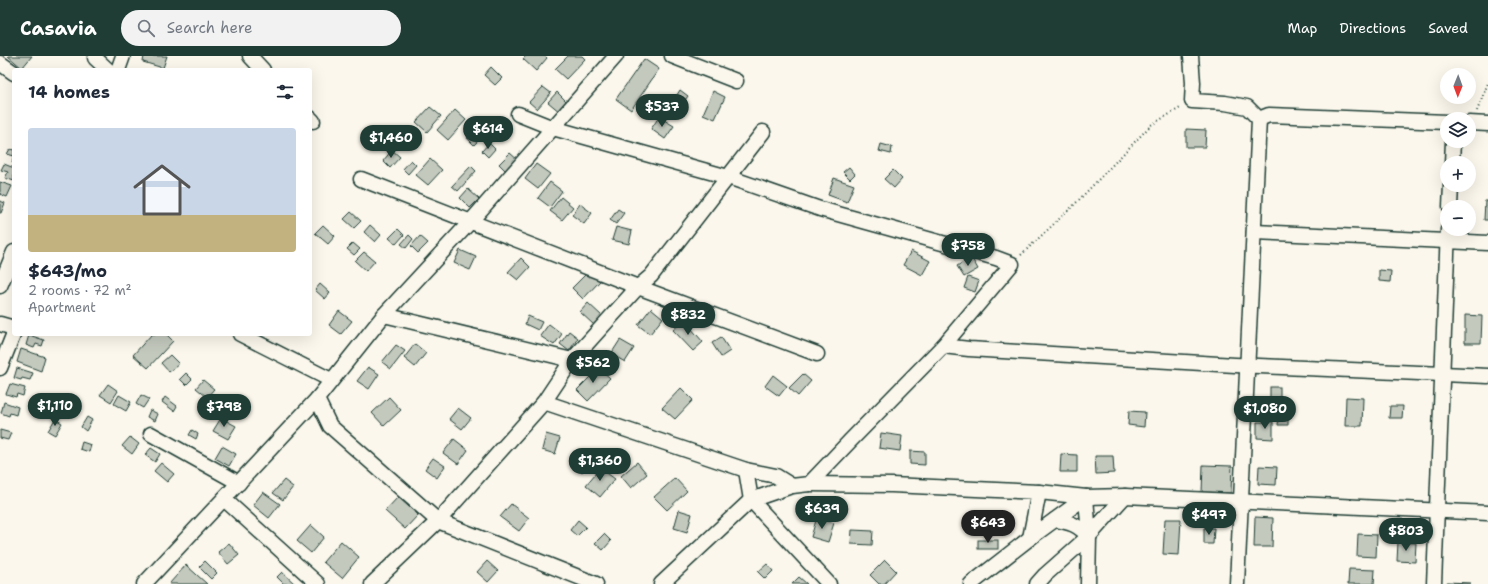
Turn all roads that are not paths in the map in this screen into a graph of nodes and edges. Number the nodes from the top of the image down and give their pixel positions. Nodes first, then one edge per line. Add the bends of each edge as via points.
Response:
1 (123, 56) edge
2 (250, 56) edge
3 (616, 56) edge
4 (672, 56) edge
5 (1191, 56) edge
6 (93, 61) edge
7 (0, 63) edge
8 (105, 68) edge
9 (119, 68) edge
10 (261, 68) edge
11 (12, 72) edge
12 (736, 81) dead end
13 (518, 114) dead end
14 (1259, 119) junction
15 (1440, 122) edge
16 (1476, 123) edge
17 (1488, 124) edge
18 (553, 128) junction
19 (763, 132) dead end
20 (728, 178) junction
21 (361, 179) dead end
22 (471, 221) junction
23 (1254, 232) junction
24 (1440, 235) edge
25 (1448, 236) edge
26 (1454, 236) edge
27 (1488, 242) edge
28 (12, 257) edge
29 (0, 286) edge
30 (638, 287) junction
31 (384, 315) junction
32 (0, 324) edge
33 (12, 327) edge
34 (13, 336) edge
35 (244, 336) edge
36 (943, 346) junction
37 (817, 354) dead end
38 (572, 360) junction
39 (1248, 365) junction
40 (0, 368) edge
41 (1442, 374) junction
42 (1488, 376) edge
43 (331, 380) junction
44 (317, 399) junction
45 (544, 402) junction
46 (151, 434) dead end
47 (746, 470) junction
48 (239, 483) junction
49 (809, 484) junction
50 (792, 486) junction
51 (1039, 492) junction
52 (1125, 496) junction
53 (1086, 497) junction
54 (224, 499) junction
55 (751, 500) junction
56 (1241, 501) junction
57 (1437, 510) junction
58 (1488, 513) edge
59 (1055, 520) junction
60 (438, 521) junction
61 (1089, 536) junction
62 (1030, 538) junction
63 (144, 584) edge
64 (318, 584) edge
65 (372, 584) edge
66 (596, 584) edge
67 (661, 584) edge
68 (829, 584) edge
69 (971, 584) edge
70 (1037, 584) edge
71 (1088, 584) edge
72 (1237, 584) edge
73 (1434, 584) edge

1 - 9 street
2 - 10 street
3 - 18 street
4 - 12 street
5 - 14 street via 1192,101 1247,107
6 - 8 street
7 - 11 street
13 - 18 street
14 - 15 street via 1269,115
14 - 23 street
16 - 17 street
18 - 20 street
18 - 22 street
19 - 20 street
20 - 30 street via 651,276
20 - 36 street via 820,209 1012,264
21 - 22 street
22 - 30 street
22 - 31 street
23 - 24 street
23 - 39 street
25 - 41 street
26 - 27 street
28 - 29 street
30 - 37 street
30 - 38 street
31 - 38 street
31 - 43 street
32 - 33 street
34 - 40 street
35 - 43 street
36 - 39 street
36 - 49 street
38 - 45 street
39 - 41 street
39 - 56 street
41 - 42 street
41 - 57 street
43 - 44 street
44 - 48 street
44 - 60 street via 330,426
45 - 47 street
45 - 60 street
46 - 48 street
47 - 50 street via 776,476
47 - 55 street
48 - 54 street
49 - 50 street
49 - 51 street
50 - 55 street
51 - 53 street
51 - 62 street
52 - 53 street
52 - 56 street
52 - 61 street
53 - 59 street
53 - 61 street
54 - 63 street
54 - 64 street
55 - 67 street
55 - 68 street
56 - 57 street
56 - 72 street
57 - 58 street
57 - 73 street
59 - 61 street via 1078,526
59 - 62 street
60 - 65 street
60 - 66 street
61 - 70 street
61 - 71 street
62 - 69 street

